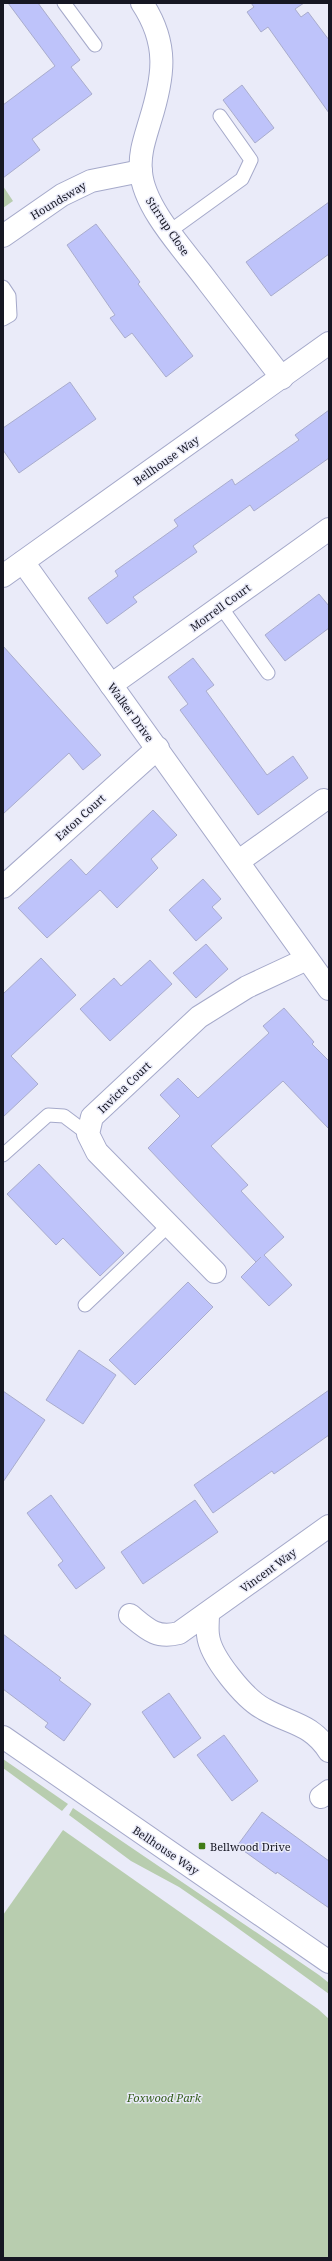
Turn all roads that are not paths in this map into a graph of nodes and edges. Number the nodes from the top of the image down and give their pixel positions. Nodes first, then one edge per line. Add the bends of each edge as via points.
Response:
1 (64, 3) edge
2 (142, 3) edge
3 (95, 45) dead end
4 (220, 116) dead end
5 (141, 171) junction
6 (170, 231) junction
7 (3, 236) edge
8 (3, 287) edge
9 (3, 320) edge
10 (329, 343) edge
11 (282, 378) junction
12 (329, 529) edge
13 (22, 562) junction
14 (3, 576) edge
15 (221, 606) junction
16 (268, 673) dead end
17 (111, 685) junction
18 (158, 748) junction
19 (324, 800) dead end
20 (238, 861) junction
21 (3, 887) edge
22 (306, 959) junction
23 (329, 989) edge
24 (88, 1134) junction
25 (3, 1155) edge
26 (169, 1226) junction
27 (215, 1272) dead end
28 (85, 1305) dead end
29 (329, 1526) edge
30 (208, 1614) junction
31 (130, 1615) dead end
32 (3, 1737) edge
33 (329, 1751) edge
34 (329, 1962) edge

1 - 3 lane
2 - 5 street, Stirrup Close via 153,19 162,47 162,80 142,145
4 - 6 lane via 251,160 242,179
5 - 6 street, Stirrup Close via 146,193
5 - 7 street, Houndsway via 91,180 62,195
6 - 11 street, Stirrup Close
8 - 9 lane via 9,296 10,315
10 - 11 street, Bellhouse Way
11 - 13 street, Bellhouse Way
12 - 15 street, Morrell Court
13 - 14 street, Bellhouse Way
13 - 17 street, Walker Drive
15 - 16 lane
15 - 17 street, Morrell Court
17 - 18 street, Walker Drive
18 - 20 street, Walker Drive
18 - 21 street, Eaton Court
19 - 20 street
20 - 22 street, Walker Drive
22 - 23 street, Walker Drive
22 - 24 street, Invicta Court via 247,987 199,1017 92,1117
24 - 25 lane via 64,1116 48,1115
24 - 26 street via 97,1152
26 - 27 street
26 - 28 lane
29 - 30 street, Vincent Way
30 - 31 street, Vincent Way via 179,1633 165,1636 146,1629
30 - 33 street via 208,1636 218,1659 249,1699 264,1709 307,1727
32 - 34 street, Bellhouse Way

